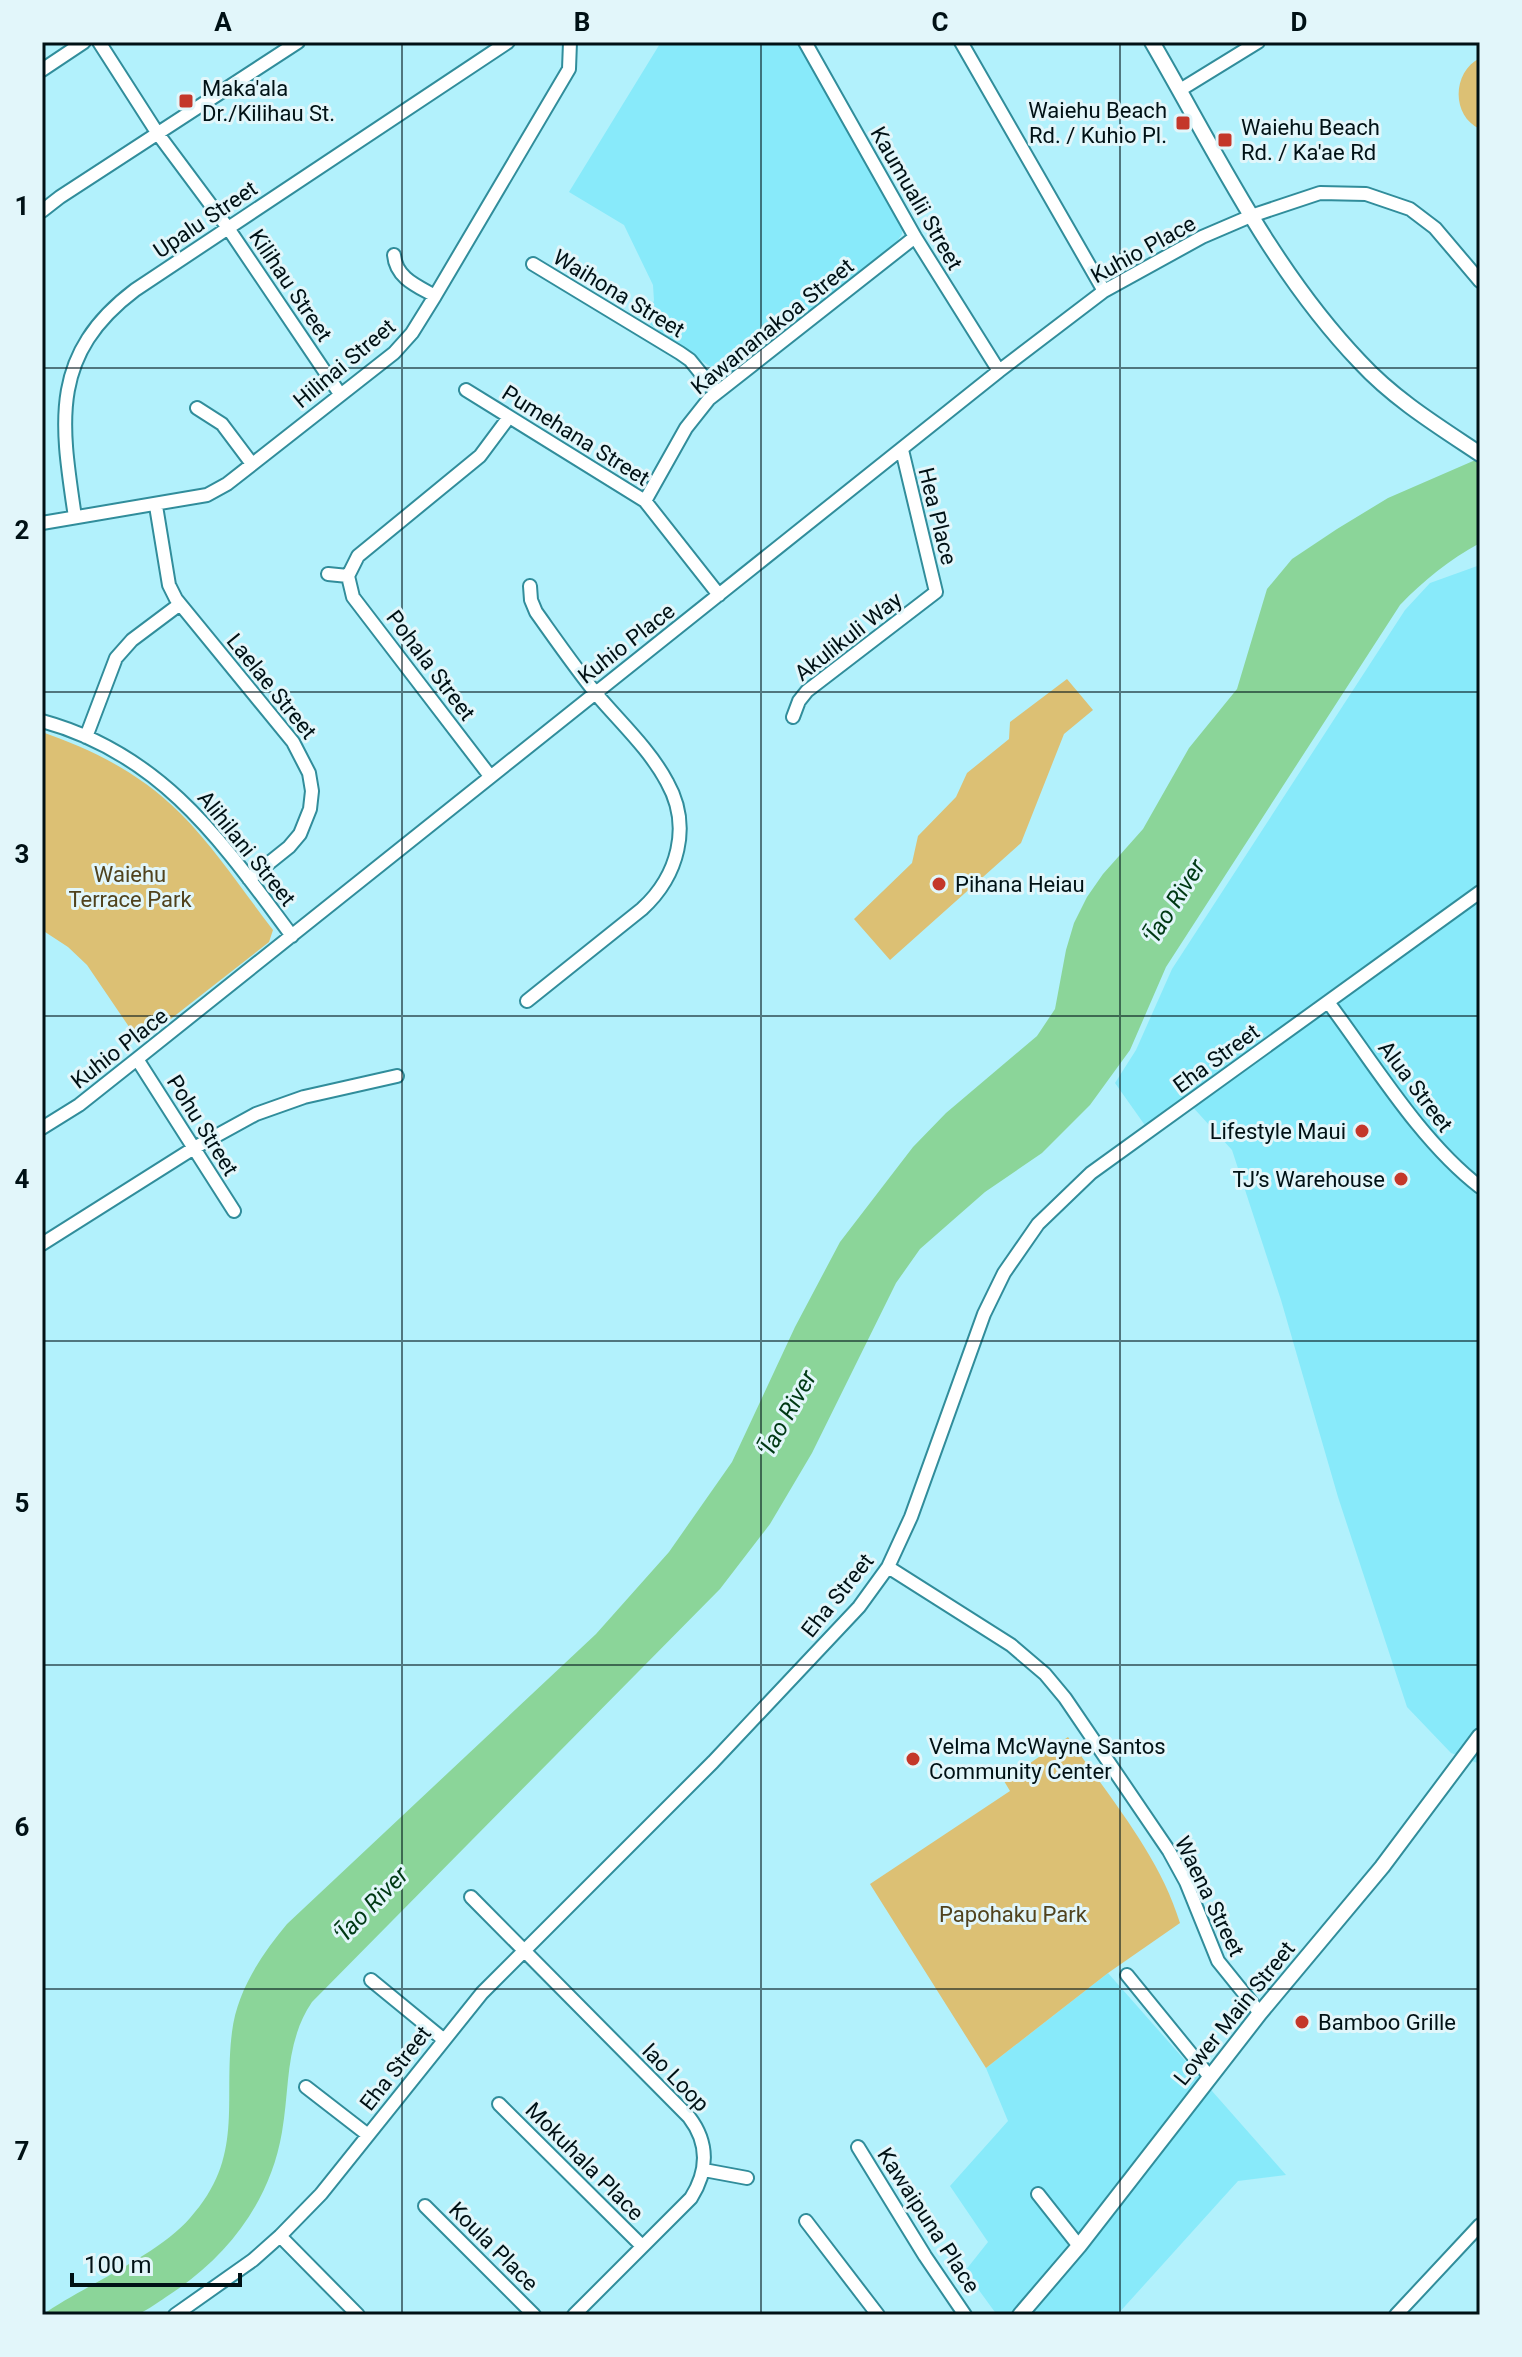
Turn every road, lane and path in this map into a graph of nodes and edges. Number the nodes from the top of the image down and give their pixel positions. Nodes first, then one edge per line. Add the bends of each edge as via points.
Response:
1 (84, 42) edge
2 (99, 42) edge
3 (298, 42) edge
4 (508, 42) edge
5 (570, 42) edge
6 (805, 42) edge
7 (961, 42) edge
8 (1152, 42) edge
9 (1258, 42) edge
10 (42, 70) edge
11 (1180, 90) junction
12 (158, 134) junction
13 (42, 211) edge
14 (1251, 216) junction
15 (228, 228) junction
16 (915, 237) junction
17 (394, 255) dead end
18 (533, 264) dead end
19 (1480, 281) edge
20 (1104, 291) junction
21 (435, 296) junction
22 (999, 371) junction
23 (466, 390) dead end
24 (716, 392) junction
25 (340, 394) junction
26 (197, 408) dead end
27 (509, 417) junction
28 (902, 450) junction
29 (1480, 454) edge
30 (252, 464) junction
31 (645, 501) junction
32 (156, 506) junction
33 (75, 517) junction
34 (42, 523) edge
35 (328, 574) dead end
36 (348, 576) junction
37 (530, 586) dead end
38 (936, 592) joint
39 (719, 595) junction
40 (180, 604) junction
41 (595, 693) junction
42 (793, 717) dead end
43 (42, 721) edge
44 (86, 737) junction
45 (490, 776) junction
46 (249, 879) junction
47 (1480, 892) edge
48 (292, 936) junction
49 (527, 1001) dead end
50 (1328, 1002) junction
51 (137, 1059) junction
52 (397, 1076) dead end
53 (42, 1128) edge
54 (194, 1148) junction
55 (1480, 1187) edge
56 (234, 1211) dead end
57 (42, 1244) edge
58 (888, 1567) junction
59 (1480, 1736) edge
60 (471, 1897) dead end
61 (523, 1952) junction
62 (1127, 1975) dead end
63 (371, 1980) dead end
64 (1260, 2013) junction
65 (443, 2039) junction
66 (1210, 2077) junction
67 (306, 2087) dead end
68 (499, 2104) dead end
69 (368, 2135) junction
70 (858, 2147) dead end
71 (704, 2170) junction
72 (747, 2178) dead end
73 (1038, 2194) dead end
74 (425, 2206) dead end
75 (806, 2221) dead end
76 (1480, 2225) edge
77 (280, 2236) junction
78 (642, 2246) junction
79 (1079, 2246) junction
80 (175, 2315) edge
81 (358, 2315) edge
82 (534, 2315) edge
83 (574, 2315) edge
84 (878, 2315) edge
85 (965, 2315) edge
86 (1020, 2315) edge
87 (1396, 2315) edge

1 - 10 street
2 - 12 street, Kilihau Street
3 - 12 street
4 - 15 street, Upalu Street
5 - 21 street, Hilinai Street via 569,69
6 - 16 street, Kaumualii Street
7 - 20 street
8 - 11 street
9 - 11 street
11 - 14 street
12 - 13 street
12 - 15 street, Kilihau Street
14 - 19 street, Kuhio Place via 1320,193 1381,197 1410,209 1435,228
14 - 20 street, Kuhio Place
14 - 29 street via 1289,276 1361,363 1400,399
15 - 25 street, Kilihau Street
15 - 33 street, Upalu Street via 120,301 85,344 70,378 63,414
16 - 22 street, Kaumualii Street
16 - 24 street, Kawananakoa Street
17 - 21 street via 405,279
18 - 24 street, Waihona Street via 680,353
20 - 22 street, Kuhio Place
21 - 25 street, Hilinai Street via 403,344
22 - 28 street, Kuhio Place
23 - 27 street, Pumehana Street
24 - 31 street, Kawananakoa Street via 686,428
25 - 30 street, Hilinai Street
26 - 30 street via 222,424
27 - 31 street, Pumehana Street
27 - 36 street via 480,456 358,556
28 - 38 street, Hea Place
28 - 39 street, Kuhio Place
30 - 32 street, Hilinai Street via 207,495
31 - 39 street, Pumehana Street
32 - 33 street, Hilinai Street
32 - 40 street, Laelae Street via 169,585
33 - 34 street, Hilinai Street
35 - 36 street
36 - 45 street, Pohala Street via 353,597
37 - 41 street via 536,612
38 - 42 street, Akulikuli Way via 807,691
39 - 41 street, Kuhio Place
40 - 44 street via 116,658
40 - 46 street, Laelae Street via 293,742 309,773 311,800 300,834
41 - 45 street, Kuhio Place
41 - 49 street via 669,783 679,816 678,851 665,883 650,901
43 - 44 street, Alihilani Street
44 - 46 street, Alihilani Street via 147,770 175,793
45 - 48 street, Kuhio Place
46 - 48 street, Alihilani Street
47 - 50 street, Eha Street
48 - 51 street, Kuhio Place
50 - 55 street, Alua Street via 1432,1142
50 - 58 street, Eha Street via 1091,1173 1022,1244 984,1314
51 - 53 street, Kuhio Place
51 - 54 street, Pohu Street
52 - 54 street via 279,1104
54 - 56 street, Pohu Street
54 - 57 street
58 - 61 street, Eha Street via 859,1607 713,1762
58 - 64 street, Waena Street via 1011,1645 1045,1674 1169,1851 1218,1961
59 - 64 street, Lower Main Street via 1382,1867
60 - 61 street, Iao Loop
61 - 65 street, Eha Street
61 - 71 street, Iao Loop via 689,2117 703,2142
62 - 66 street
63 - 65 street
64 - 66 street, Lower Main Street
65 - 69 street, Eha Street
66 - 79 street, Lower Main Street
67 - 69 street
68 - 78 street, Mokuhala Place
69 - 77 street, Eha Street
70 - 85 street, Kawaipuna Place
71 - 72 street
71 - 78 street via 691,2198
73 - 79 street
74 - 82 street, Koula Place
75 - 84 street
76 - 87 street
77 - 80 street, Eha Street
77 - 81 street
78 - 83 street
79 - 86 street, Lower Main Street

